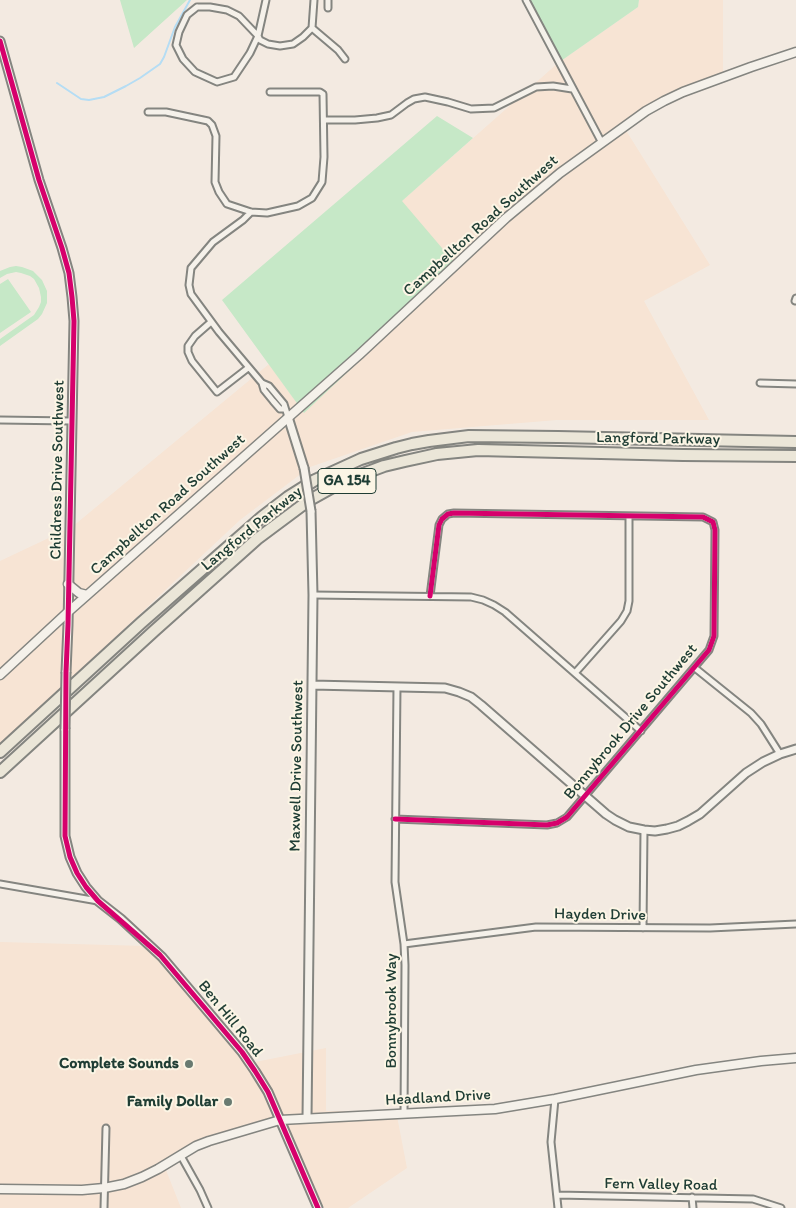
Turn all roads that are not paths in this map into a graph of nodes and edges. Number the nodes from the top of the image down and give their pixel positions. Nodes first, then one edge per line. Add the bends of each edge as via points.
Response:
1 (266, 0) edge
2 (313, 0) edge
3 (328, 0) edge
4 (526, 0) edge
5 (328, 8) dead end
6 (312, 28) junction
7 (258, 36) junction
8 (0, 41) edge
9 (796, 52) edge
10 (345, 59) dead end
11 (572, 89) junction
12 (270, 92) dead end
13 (148, 112) dead end
14 (324, 120) junction
15 (602, 143) junction
16 (251, 212) junction
17 (211, 322) junction
18 (248, 368) junction
19 (760, 383) dead end
20 (796, 384) edge
21 (288, 417) junction
22 (0, 420) edge
23 (71, 420) junction
24 (796, 442) edge
25 (796, 456) edge
26 (629, 516) junction
27 (68, 584) junction
28 (313, 595) junction
29 (87, 596) junction
30 (430, 596) junction
31 (68, 612) junction
32 (695, 668) junction
33 (575, 673) junction
34 (0, 675) edge
35 (312, 685) junction
36 (397, 687) junction
37 (641, 731) junction
38 (796, 749) edge
39 (0, 752) edge
40 (780, 754) junction
41 (0, 772) edge
42 (586, 796) junction
43 (395, 819) junction
44 (644, 830) junction
45 (0, 884) edge
46 (98, 901) junction
47 (796, 924) edge
48 (643, 928) junction
49 (404, 944) junction
50 (796, 1058) edge
51 (555, 1099) junction
52 (404, 1114) junction
53 (307, 1118) junction
54 (280, 1120) junction
55 (106, 1128) dead end
56 (181, 1156) junction
57 (104, 1188) junction
58 (0, 1189) edge
59 (557, 1195) junction
60 (692, 1197) junction
61 (104, 1208) edge
62 (208, 1208) edge
63 (318, 1208) edge
64 (558, 1208) edge
65 (693, 1208) edge
66 (781, 1208) edge

1 - 7 street
2 - 6 street
3 - 5 street
4 - 11 street
6 - 7 street via 293,44 280,46 268,44
6 - 10 street
7 - 7 street via 234,77 217,82 195,72 176,45 187,15 197,7 227,10 239,16
8 - 23 street, Childress Drive Southwest via 68,273 74,321
9 - 15 main road, Campbellton Road Southwest via 683,92 646,111
11 - 14 street via 536,87 494,108 471,109 425,97 406,103 391,115
11 - 15 street
12 - 14 street via 322,93
13 - 16 street via 166,112 208,121 216,136 214,182 227,204
14 - 16 street via 322,182 312,198 298,206 267,213
15 - 21 main road, Campbellton Road Southwest via 506,218
16 - 17 street via 213,242 191,268 191,294
17 - 18 street
17 - 18 street via 188,346 192,361 217,392
18 - 21 street via 280,408 285,409
19 - 20 street
21 - 28 street, Maxwell Drive Southwest, bridge via 304,468 311,511
21 - 29 main road, Campbellton Road Southwest
22 - 23 street
23 - 27 street, Childress Drive Southwest
24 - 39 highway, Langford Parkway / GA 154 via 469,436 412,444 361,459 315,480 262,517
25 - 41 highway, Langford Parkway / GA 154 via 478,450 437,454 360,475 308,501 257,539
26 - 30 street, Bonnybrook Drive Southwest via 448,514 439,525
26 - 32 street, Bonnybrook Drive Southwest via 703,517 713,522 714,636 709,650
26 - 33 street via 627,611
27 - 29 main road
27 - 31 street, Childress Drive Southwest
28 - 30 street
28 - 35 street, Maxwell Drive Southwest
29 - 31 main road, Campbellton Road Southwest
30 - 33 street via 471,597 494,605
31 - 34 main road, Campbellton Road Southwest
31 - 46 street, Childress Drive Southwest, bridge via 65,836 77,873
32 - 37 street, Bonnybrook Drive Southwest
32 - 40 street via 751,713
33 - 37 street
35 - 36 street
35 - 53 street, Maxwell Drive Southwest
36 - 42 street via 445,688 471,697
36 - 43 street, Bonnybrook Way
37 - 42 street, Bonnybrook Drive Southwest
38 - 40 street
40 - 44 street via 746,773 688,821 667,829
42 - 43 street, Bonnybrook Drive Southwest via 566,818 547,826
42 - 44 street via 615,820
43 - 49 street, Bonnybrook Way via 395,882
44 - 48 street
45 - 46 street
46 - 54 street, Ben Hill Road via 162,957 220,1024 256,1071
47 - 48 street, Hayden Drive
48 - 49 street, Hayden Drive via 536,928
49 - 52 street, Bonnybrook Way
50 - 51 main road, Headland Drive via 696,1070
51 - 52 main road, Headland Drive via 494,1109
51 - 59 street via 550,1142
52 - 53 main road, Headland Drive
53 - 54 main road, Headland Drive
54 - 56 main road, Headland Drive via 209,1140
54 - 63 street, Ben Hill Road
55 - 57 street
56 - 57 main road, Headland Drive via 142,1178
56 - 62 street
57 - 58 main road, Headland Drive
57 - 61 street
59 - 60 street, Fern Valley Road
59 - 64 street
60 - 65 street
60 - 66 street, Fern Valley Road via 753,1199

